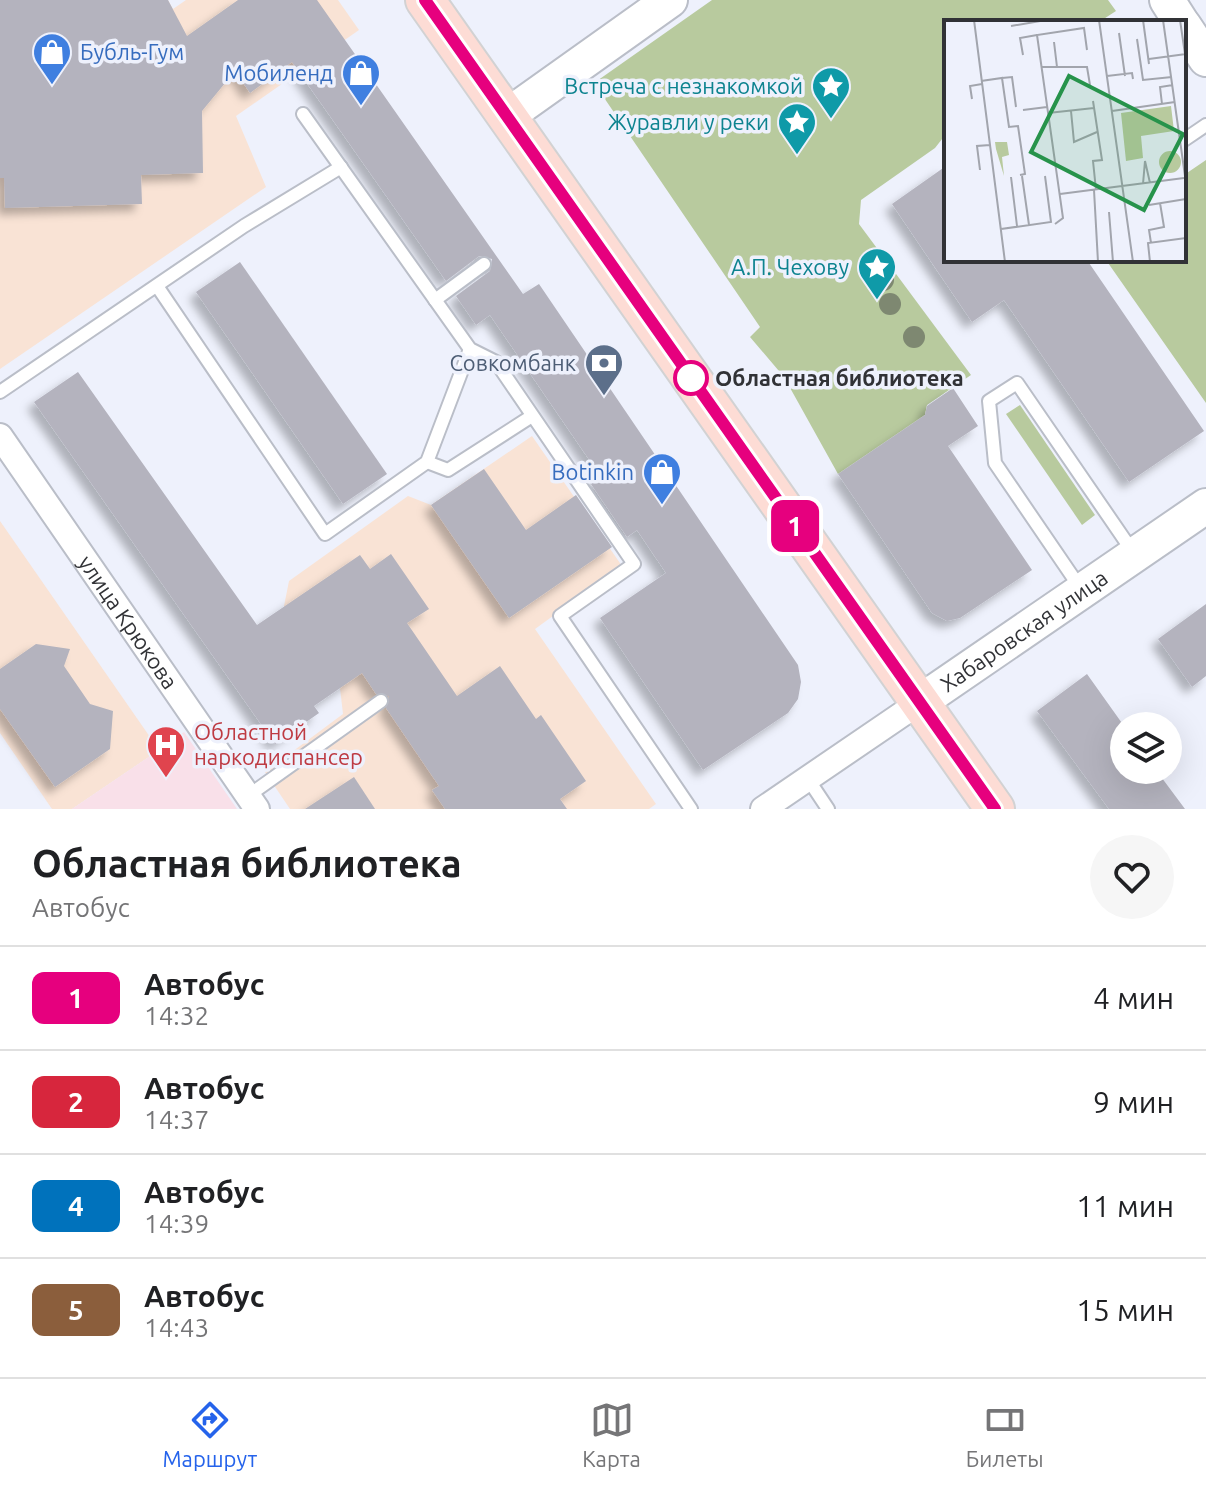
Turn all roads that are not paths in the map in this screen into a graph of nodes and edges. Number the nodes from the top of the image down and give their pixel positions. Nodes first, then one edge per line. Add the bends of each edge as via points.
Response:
1 (425, 0) edge
2 (670, 0) edge
3 (1167, 0) edge
4 (1180, 20) edge
5 (1186, 29) edge
6 (1206, 59) edge
7 (303, 114) dead end
8 (507, 116) junction
9 (1206, 125) edge
10 (1186, 139) edge
11 (341, 167) junction
12 (484, 264) dead end
13 (157, 286) junction
14 (435, 300) junction
15 (470, 349) junction
16 (0, 392) edge
17 (532, 416) junction
18 (0, 436) edge
19 (427, 462) junction
20 (1206, 506) edge
21 (1135, 554) junction
22 (1082, 591) junction
23 (381, 701) dead end
24 (920, 702) junction
25 (808, 779) junction
26 (252, 803) edge
27 (691, 809) edge
28 (763, 809) edge
29 (828, 809) edge
30 (995, 809) edge

1 - 8 main road
2 - 8 street
3 - 4 street
5 - 6 street
7 - 11 lane
8 - 24 main road
9 - 10 lane
11 - 13 lane
11 - 14 lane
12 - 14 lane
13 - 16 lane
13 - 19 lane via 325,534
14 - 15 lane
15 - 17 lane via 496,362
15 - 19 lane
17 - 19 lane via 448,470
17 - 27 lane via 634,564 560,616
18 - 26 street, улица Крюкова
20 - 21 street, Хабаровская улица
21 - 22 street, Хабаровская улица
21 - 22 lane via 1017,383 989,401 995,463
22 - 24 street, Хабаровская улица
23 - 26 lane
24 - 25 street, Хабаровская улица
24 - 30 main road
25 - 28 street, Хабаровская улица
25 - 29 lane

